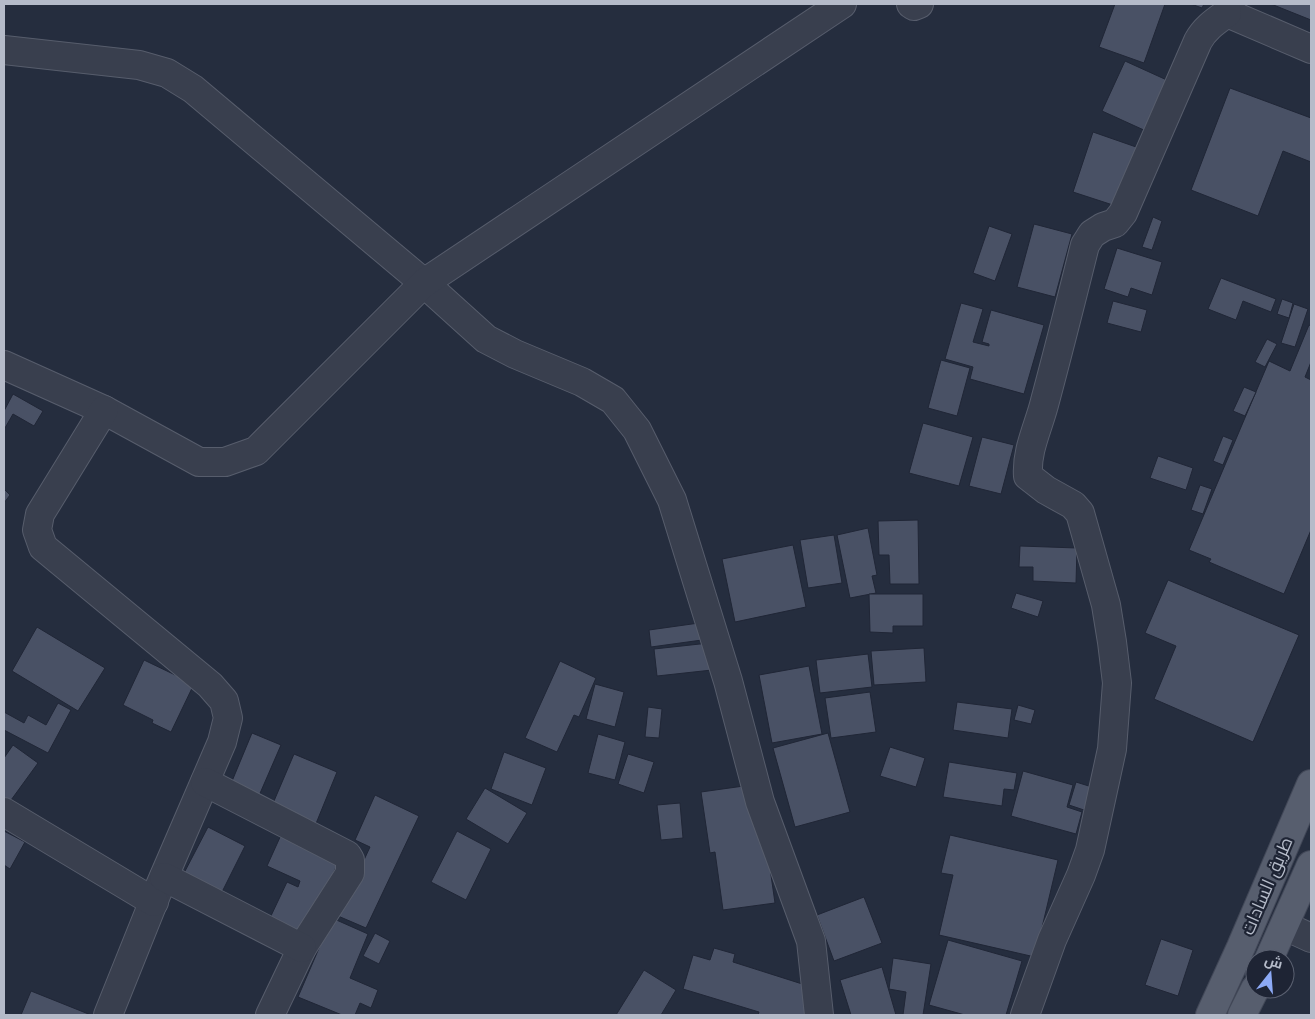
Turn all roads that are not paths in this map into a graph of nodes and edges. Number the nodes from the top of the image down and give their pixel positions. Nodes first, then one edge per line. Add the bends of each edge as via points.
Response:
1 (842, 4) edge
2 (911, 4) edge
3 (919, 4) edge
4 (1229, 8) edge
5 (1311, 49) edge
6 (4, 50) edge
7 (424, 283) junction
8 (4, 365) edge
9 (104, 410) junction
10 (205, 782) junction
11 (1311, 784) edge
12 (4, 812) edge
13 (1311, 865) edge
14 (164, 877) junction
15 (154, 902) junction
16 (1285, 926) junction
17 (1311, 938) edge
18 (302, 948) junction
19 (1274, 949) edge
20 (1250, 999) edge
21 (108, 1015) edge
22 (270, 1015) edge
23 (819, 1015) edge
24 (1025, 1015) edge
25 (1210, 1015) edge
26 (1242, 1015) edge

1 - 7 street
2 - 3 street
4 - 5 street
4 - 24 street via 1198,41 1124,213 1115,223 1092,234 1085,245 1029,454 1028,476 1080,513 1106,605 1117,683 1112,749 1090,850
6 - 7 street via 139,65 167,73 193,88
7 - 9 street via 256,451 225,462 199,462
7 - 23 street via 486,339 582,382 613,400 637,430 672,500 728,681 760,802 811,941
8 - 9 street
9 - 10 street via 40,514 37,530 43,547 210,685 224,701 228,718
10 - 14 street
10 - 18 street via 347,855 350,860 350,873
11 - 25 main road, طريق السادات
12 - 15 street
13 - 16 main road, طريق السادات
14 - 15 street
14 - 18 street
15 - 21 street
16 - 17 street
16 - 19 main road, طريق السادات
18 - 22 street
20 - 26 main road

